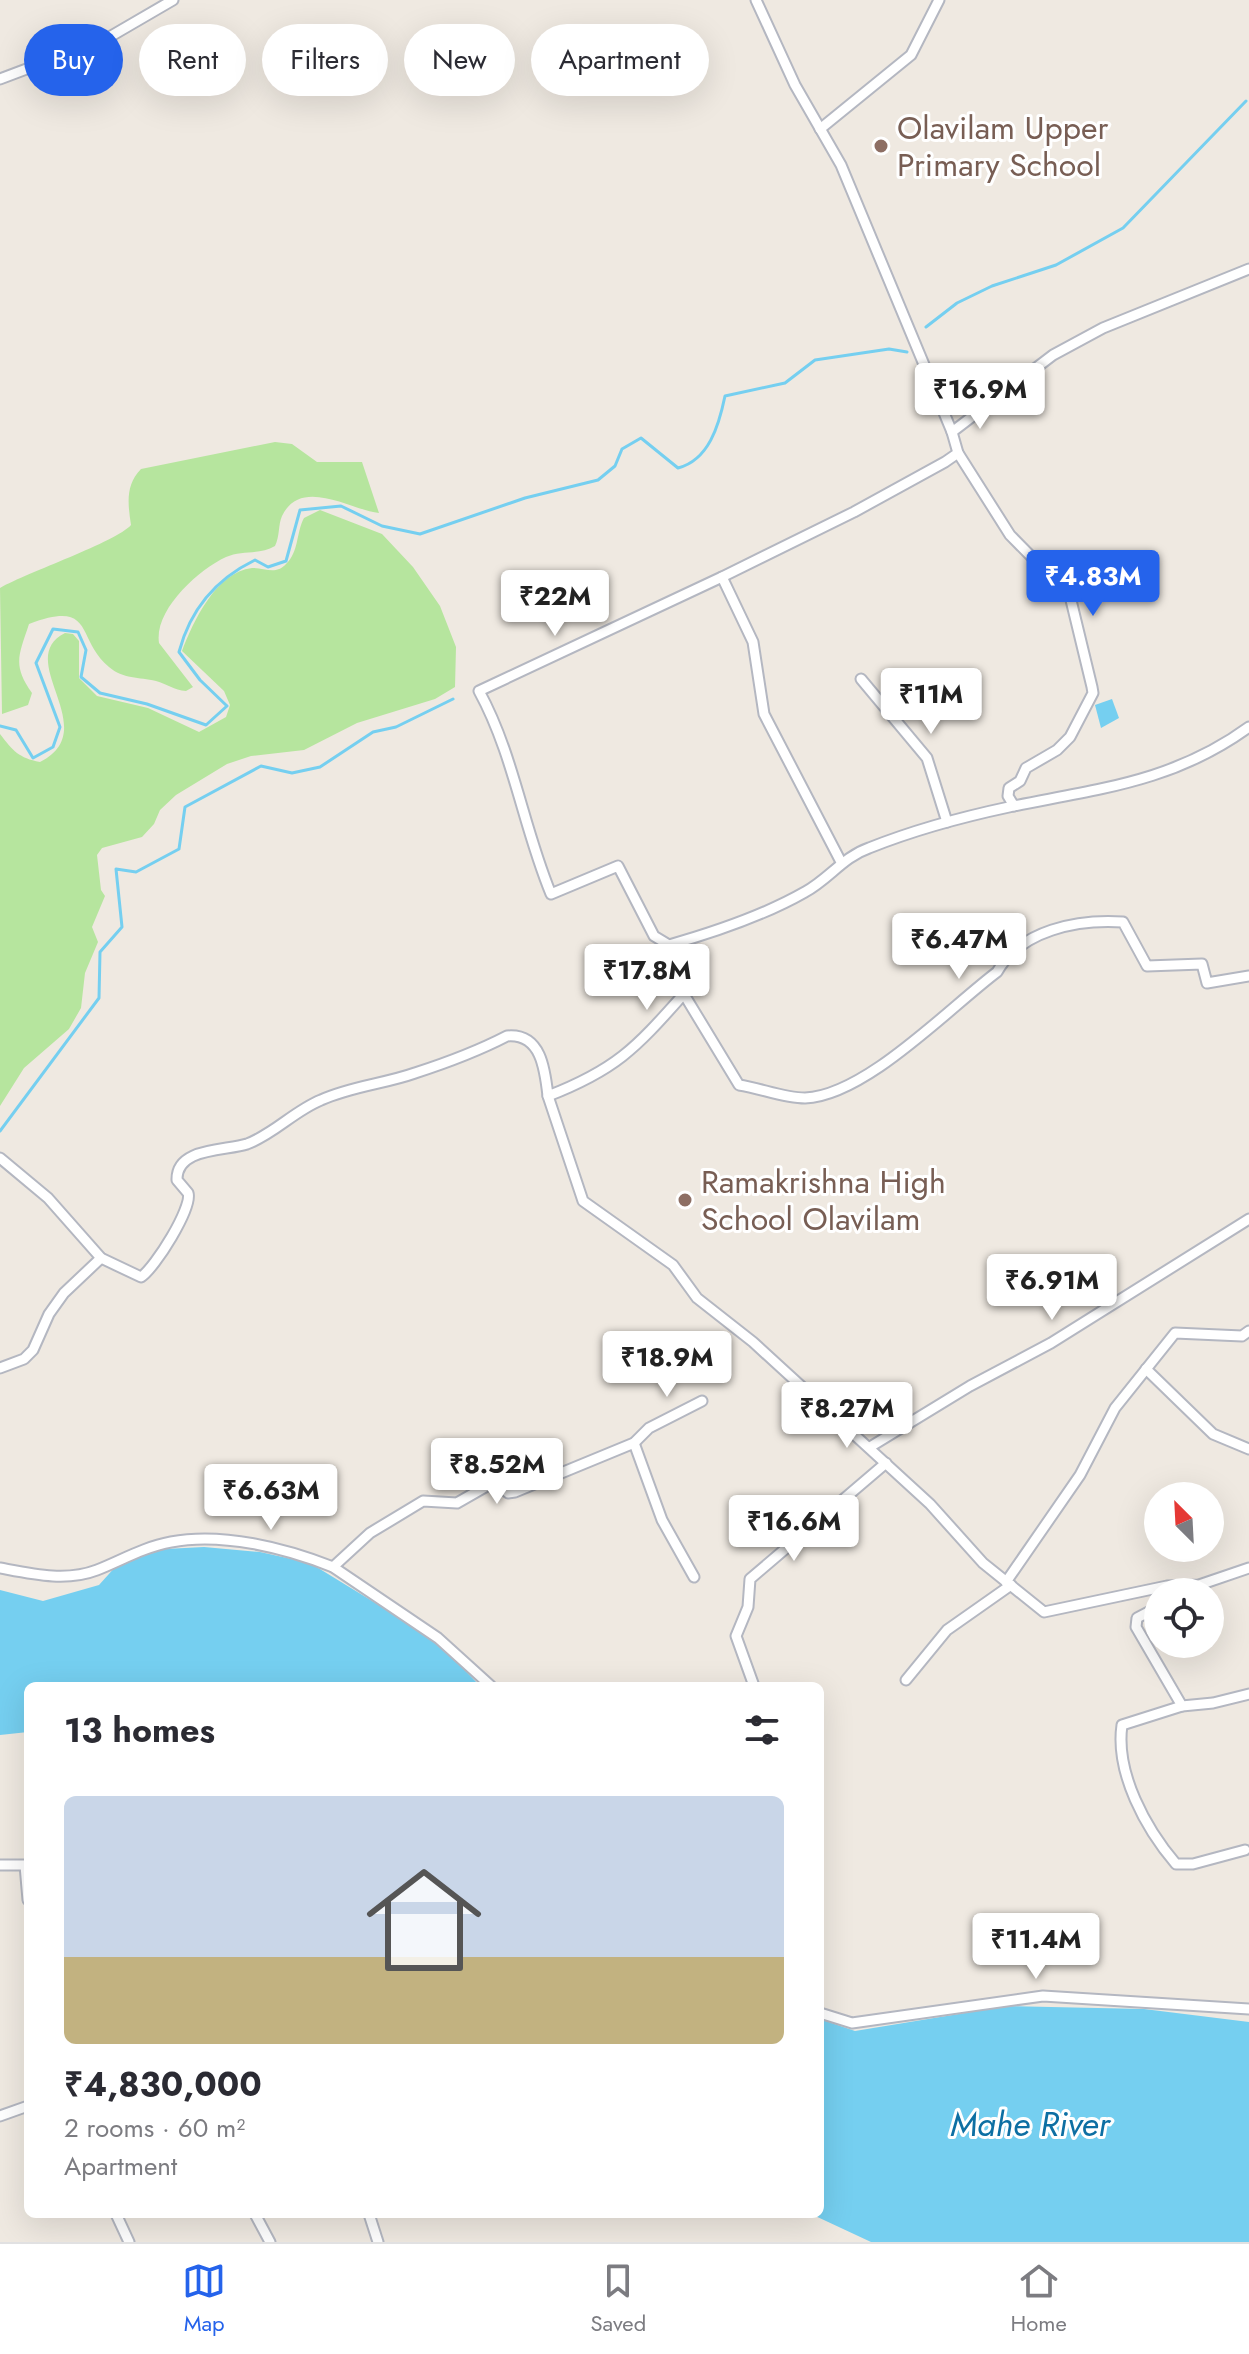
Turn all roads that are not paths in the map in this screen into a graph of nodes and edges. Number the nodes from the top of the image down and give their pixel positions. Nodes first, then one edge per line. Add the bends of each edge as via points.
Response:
1 (173, 0) edge
2 (756, 0) edge
3 (939, 0) edge
4 (0, 79) edge
5 (820, 129) junction
6 (1249, 269) edge
7 (952, 432) junction
8 (958, 453) junction
9 (722, 577) junction
10 (861, 679) dead end
11 (1249, 727) edge
12 (1014, 806) junction
13 (947, 822) junction
14 (841, 862) junction
15 (669, 945) junction
16 (1249, 976) edge
17 (682, 991) junction
18 (548, 1096) junction
19 (0, 1158) edge
20 (1249, 1219) edge
21 (101, 1258) junction
22 (1249, 1331) edge
23 (0, 1368) edge
24 (1146, 1369) junction
25 (702, 1401) dead end
26 (634, 1443) junction
27 (870, 1447) junction
28 (1249, 1449) edge
29 (886, 1463) junction
30 (333, 1567) junction
31 (0, 1568) edge
32 (1249, 1568) edge
33 (694, 1577) dead end
34 (1220, 1578) edge
35 (1008, 1584) junction
36 (1144, 1591) edge
37 (1144, 1614) edge
38 (1144, 1641) edge
39 (1154, 1658) edge
40 (906, 1680) dead end
41 (487, 1682) edge
42 (753, 1682) edge
43 (1249, 1694) edge
44 (1182, 1706) junction
45 (1245, 1850) dead end
46 (0, 1865) edge
47 (24, 1865) edge
48 (1249, 2009) edge
49 (824, 2014) edge
50 (24, 2107) edge
51 (0, 2116) edge
52 (118, 2218) edge
53 (257, 2218) edge
54 (370, 2218) edge
55 (129, 2242) edge
56 (270, 2242) edge
57 (378, 2242) edge

1 - 4 street via 106,39
2 - 5 street
3 - 5 street via 911,55
5 - 7 street via 841,165
6 - 7 street via 1103,328 1053,355
7 - 8 street
8 - 9 street
8 - 12 street via 1010,535 1070,596 1093,693 1070,737 1026,768 1019,783 1009,788
9 - 14 street via 753,642 764,714
9 - 15 street via 479,691 499,728 533,851 551,894 618,866 654,936
10 - 13 street via 927,758
11 - 12 street via 1183,766 1068,799
12 - 13 street
13 - 14 street
14 - 15 street via 828,877 774,908
15 - 17 street
16 - 17 street via 1207,983 1202,964 1147,966 1123,922 1099,920 1050,931 1008,954 997,972 878,1068 824,1095 802,1098 739,1085
17 - 18 street via 649,1036 628,1053 581,1083
18 - 21 street via 545,1070 531,1041 520,1035 413,1074 357,1085 317,1101 246,1144 212,1149 184,1162 177,1180 188,1193 189,1206 149,1272 134,1276
18 - 27 street via 583,1201 673,1265 697,1298
19 - 21 street via 48,1198
20 - 27 street via 1051,1343
21 - 23 street via 57,1303 33,1350
22 - 24 street via 1242,1336 1175,1333
24 - 28 street via 1213,1434
24 - 35 street via 1115,1408 1080,1475
25 - 26 street via 649,1428
26 - 30 street via 515,1492 492,1483 457,1503 423,1501 370,1533
26 - 33 street via 662,1520
27 - 29 street
29 - 35 street
29 - 42 street via 750,1579 748,1607 736,1636
30 - 31 street via 218,1539 174,1541 77,1575
30 - 41 street via 438,1638
32 - 34 street
35 - 36 street via 1044,1612
35 - 40 street via 947,1630
37 - 38 street via 1136,1627
39 - 44 street
43 - 44 street
44 - 45 street via 1122,1725 1135,1799 1176,1864
46 - 47 street
48 - 49 street via 1043,1996 852,2023
50 - 51 street
52 - 55 street
53 - 56 street
54 - 57 street

